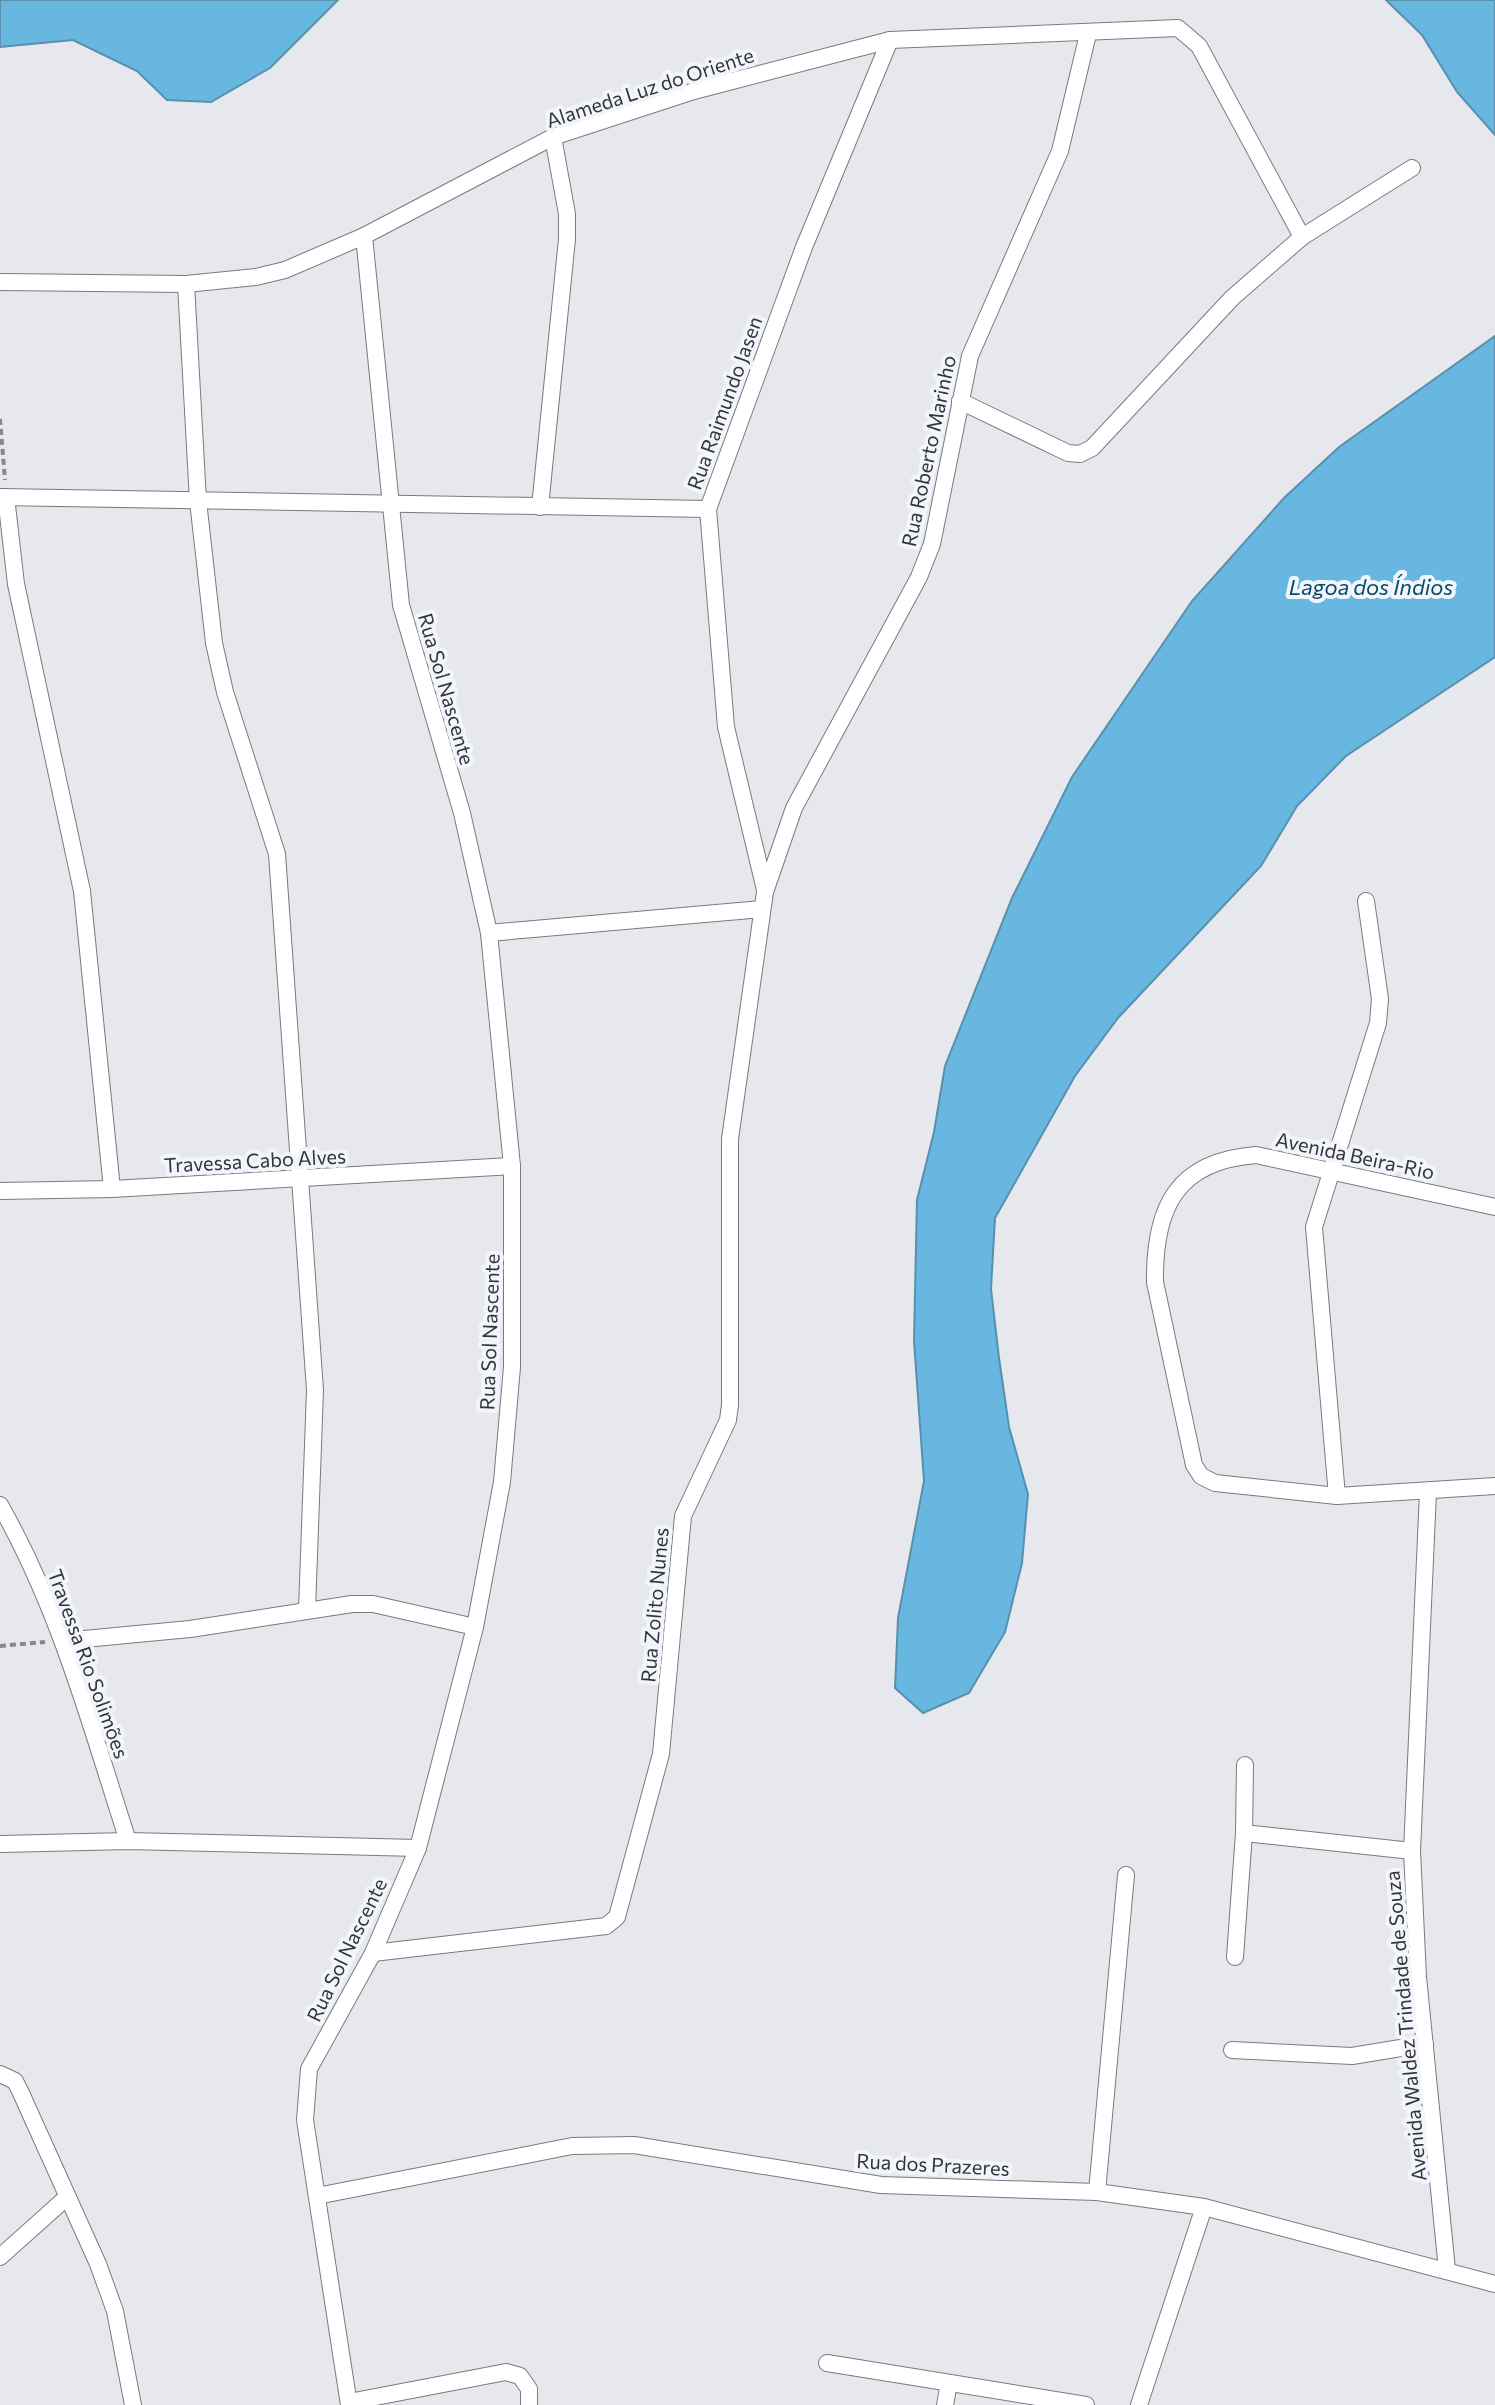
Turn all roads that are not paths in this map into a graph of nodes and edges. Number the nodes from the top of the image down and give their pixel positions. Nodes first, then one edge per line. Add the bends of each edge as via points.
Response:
1 (1088, 34) junction
2 (890, 40) junction
3 (553, 137) junction
4 (1412, 168) dead end
5 (364, 236) junction
6 (1302, 237) junction
7 (0, 282) edge
8 (186, 284) junction
9 (960, 401) junction
10 (3, 497) edge
11 (198, 501) junction
12 (389, 505) junction
13 (540, 507) junction
14 (708, 509) junction
15 (765, 892) junction
16 (1366, 901) dead end
17 (762, 909) junction
18 (489, 933) junction
19 (512, 1166) junction
20 (1329, 1172) junction
21 (301, 1179) junction
22 (112, 1189) junction
23 (0, 1191) edge
24 (1495, 1207) edge
25 (1495, 1486) edge
26 (1428, 1492) junction
27 (1337, 1496) junction
28 (0, 1505) edge
29 (307, 1610) junction
30 (475, 1627) junction
31 (63, 1641) junction
32 (1245, 1765) dead end
33 (1244, 1833) junction
34 (128, 1841) junction
35 (0, 1844) edge
36 (418, 1848) junction
37 (1412, 1851) junction
38 (1126, 1875) dead end
39 (373, 1953) junction
40 (1235, 1957) dead end
41 (1425, 2044) junction
42 (1232, 2050) dead end
43 (0, 2074) edge
44 (1097, 2192) junction
45 (317, 2196) junction
46 (66, 2198) junction
47 (1204, 2207) junction
48 (0, 2257) edge
49 (1447, 2270) junction
50 (1495, 2284) edge
51 (827, 2363) dead end
52 (949, 2383) junction
53 (349, 2404) edge
54 (133, 2405) edge
55 (529, 2405) edge
56 (945, 2405) edge
57 (1086, 2405) edge
58 (1139, 2405) edge

1 - 2 street, Alameda Luz do Oriente
1 - 6 street, Alameda Luz do Oriente via 1178,28 1192,37
1 - 9 street, Rua Roberto Marinho via 1060,151 978,336
2 - 3 street, Alameda Luz do Oriente via 694,91
2 - 14 street, Rua Raimundo Jasen via 804,247
3 - 5 street, Alameda Luz do Oriente
3 - 13 street via 567,239
4 - 6 street
5 - 8 street, Alameda Luz do Oriente via 285,270
5 - 12 street, Rua Sol Nascente
6 - 9 street via 1232,298 1092,448 1080,454
7 - 8 street, Alameda Luz do Oriente
8 - 11 street
9 - 15 street, Rua Roberto Marinho via 932,544 919,577 794,808
10 - 11 street
10 - 22 street via 27,638 82,891
11 - 12 street
11 - 21 street via 214,643 277,854
12 - 13 street
12 - 18 street, Rua Sol Nascente via 407,636 462,813
13 - 14 street
14 - 15 street, Rua Raimundo Jasen via 726,727
15 - 17 street, Rua Roberto Marinho
16 - 20 street via 1380,999 1378,1023
17 - 18 street
17 - 39 street, Rua Zolito Nunes via 730,1139 728,1420 683,1516 661,1754 617,1917 606,1926
18 - 19 street, Rua Sol Nascente
19 - 21 street, Travessa Cabo Alves
19 - 30 street, Rua Sol Nascente via 512,1367 502,1482
20 - 24 street, Avenida Beira-Rio
20 - 27 street via 1314,1244
20 - 27 street, Avenida Beira-Rio via 1256,1155 1198,1168 1180,1185 1165,1215 1155,1253 1155,1282 1194,1465 1201,1476 1215,1483
21 - 22 street, Travessa Cabo Alves
21 - 29 street via 315,1390
22 - 23 street, Travessa Cabo Alves
25 - 26 street
26 - 27 street
26 - 37 street, Avenida Waldez Trindade de Souza
28 - 31 street, Travessa Rio Solimões
29 - 30 street via 373,1604
29 - 31 street via 190,1629
30 - 36 street, Rua Sol Nascente
31 - 34 street, Travessa Rio Solimões
32 - 33 street
33 - 37 street
33 - 40 street
34 - 35 street
34 - 36 street
36 - 39 street, Rua Sol Nascente
37 - 41 street, Avenida Waldez Trindade de Souza
38 - 44 street
39 - 45 street, Rua Sol Nascente via 309,2069 305,2120
41 - 42 street via 1352,2056
41 - 49 street, Avenida Waldez Trindade de Souza
43 - 46 street via 15,2081
44 - 45 street, Rua dos Prazeres via 881,2185 634,2145 572,2146
44 - 47 street, Rua dos Prazeres
45 - 53 street, Rua Sol Nascente
46 - 48 street
46 - 54 street via 115,2311
47 - 49 street, Rua dos Prazeres
47 - 58 street
49 - 50 street, Rua dos Prazeres
51 - 52 street
52 - 56 street
52 - 57 street
53 - 55 street via 506,2372 520,2376 529,2389

